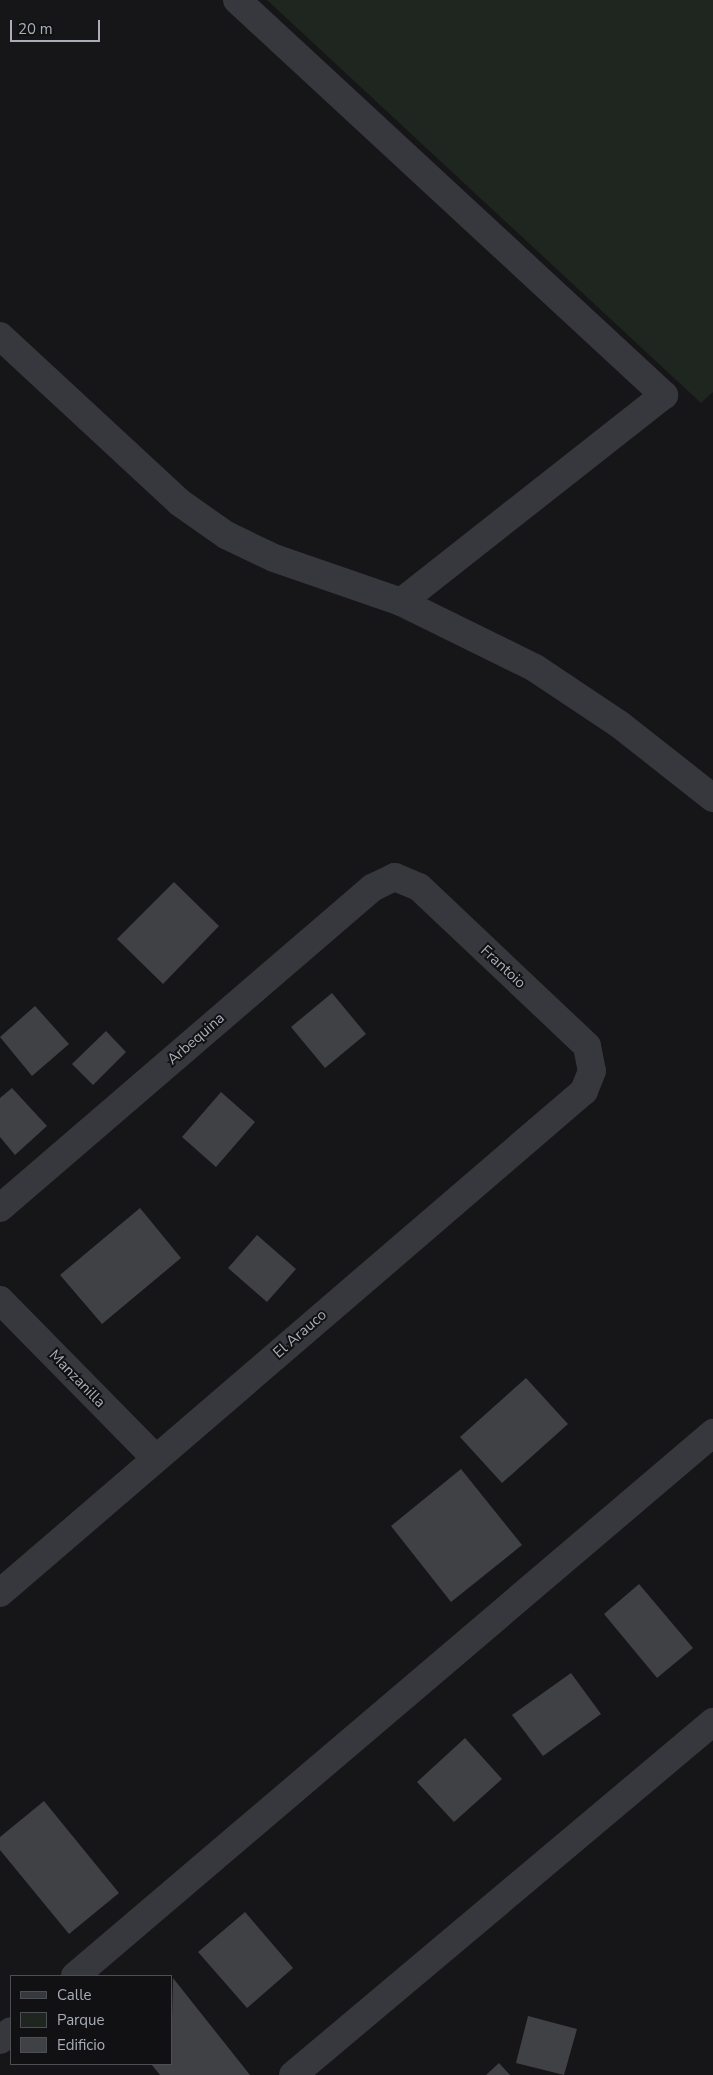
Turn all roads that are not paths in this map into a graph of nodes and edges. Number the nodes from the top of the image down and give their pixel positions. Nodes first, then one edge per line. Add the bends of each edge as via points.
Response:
1 (237, 0) edge
2 (0, 336) edge
3 (401, 602) junction
4 (713, 798) edge
5 (396, 877) joint
6 (592, 1071) joint
7 (0, 1208) edge
8 (0, 1300) edge
9 (713, 1433) edge
10 (154, 1458) junction
11 (0, 1593) edge
12 (713, 1722) edge
13 (76, 1975) edge
14 (10, 2032) edge
15 (0, 2040) edge
16 (293, 2075) edge

1 - 3 street via 664,395
2 - 3 street via 179,502 226,535 274,558
3 - 4 street via 535,668 619,724
5 - 6 street, Frantoio via 419,887 587,1046
5 - 7 street, Arbequina via 372,888
6 - 10 street, El Arauco via 584,1091
8 - 10 street, Manzanilla
9 - 13 street
10 - 11 street, El Arauco
12 - 16 street
14 - 15 street

